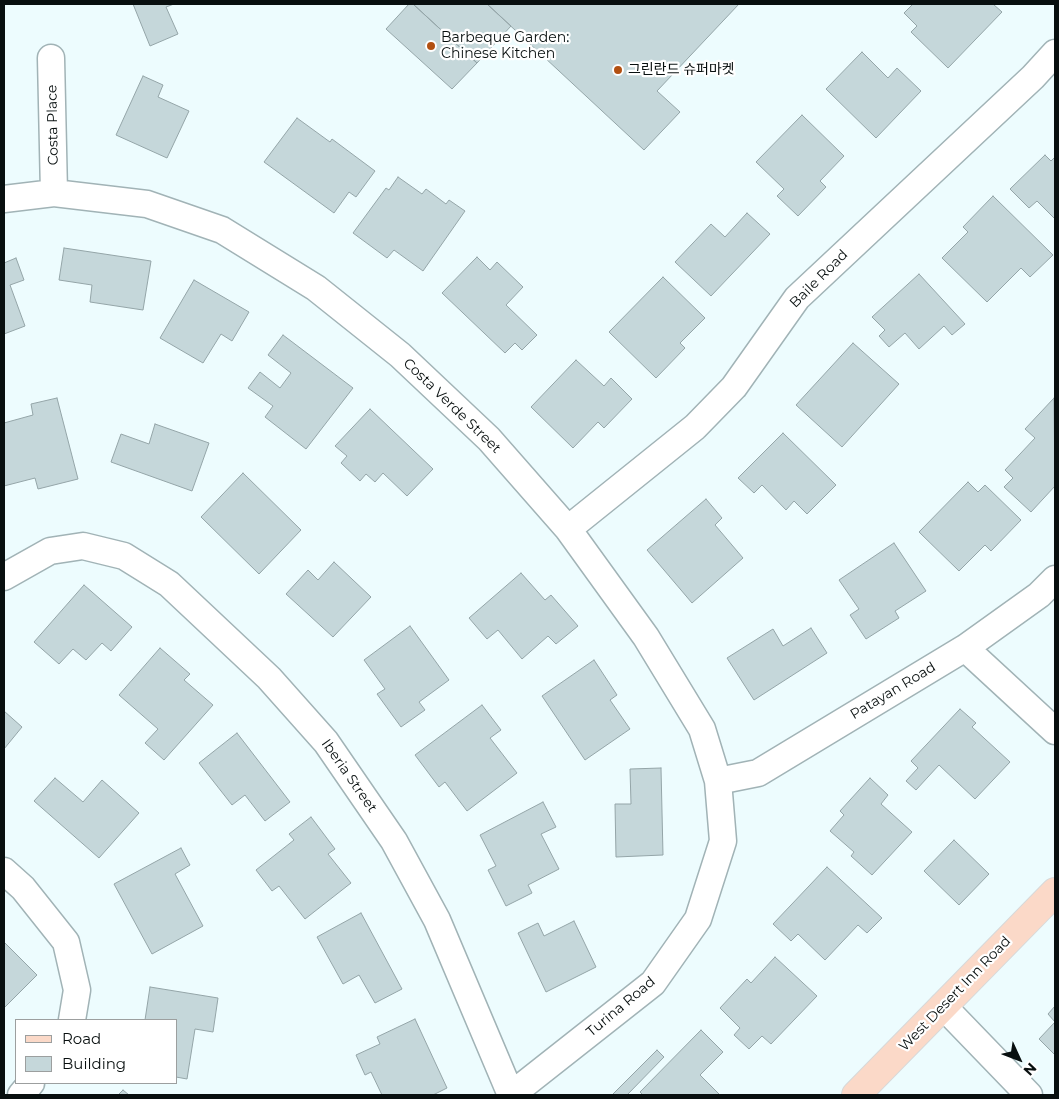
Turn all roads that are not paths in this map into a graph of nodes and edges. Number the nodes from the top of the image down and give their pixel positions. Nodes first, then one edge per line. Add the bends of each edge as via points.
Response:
1 (1055, 53) edge
2 (51, 58) dead end
3 (54, 193) junction
4 (4, 199) edge
5 (568, 529) junction
6 (4, 577) edge
7 (1055, 579) edge
8 (966, 648) junction
9 (1055, 731) edge
10 (718, 780) junction
11 (4, 872) edge
12 (1055, 892) edge
13 (944, 1006) junction
14 (72, 1019) edge
15 (30, 1084) edge
16 (21, 1095) edge
17 (511, 1095) edge
18 (856, 1095) edge
19 (1029, 1095) edge

1 - 5 street, Baile Road via 797,298 734,387 694,427
2 - 3 street, Costa Place
3 - 4 street, Costa Verde Street
3 - 5 street, Costa Verde Street via 147,204 222,230 316,288 400,355 489,438
5 - 10 street, Costa Verde Street via 646,637 702,729
6 - 17 street, Iberia Street via 50,551 83,546 124,556 169,584 270,678 326,742 394,842 437,920
7 - 8 street, Patayan Road via 1039,595
8 - 9 street
8 - 10 street, Patayan Road via 758,773
10 - 17 street, Turina Road via 723,841 698,919 653,983
11 - 14 street via 23,888 66,942 77,990
12 - 13 main road, West Desert Inn Road
13 - 18 main road, West Desert Inn Road
13 - 19 street
15 - 16 street

